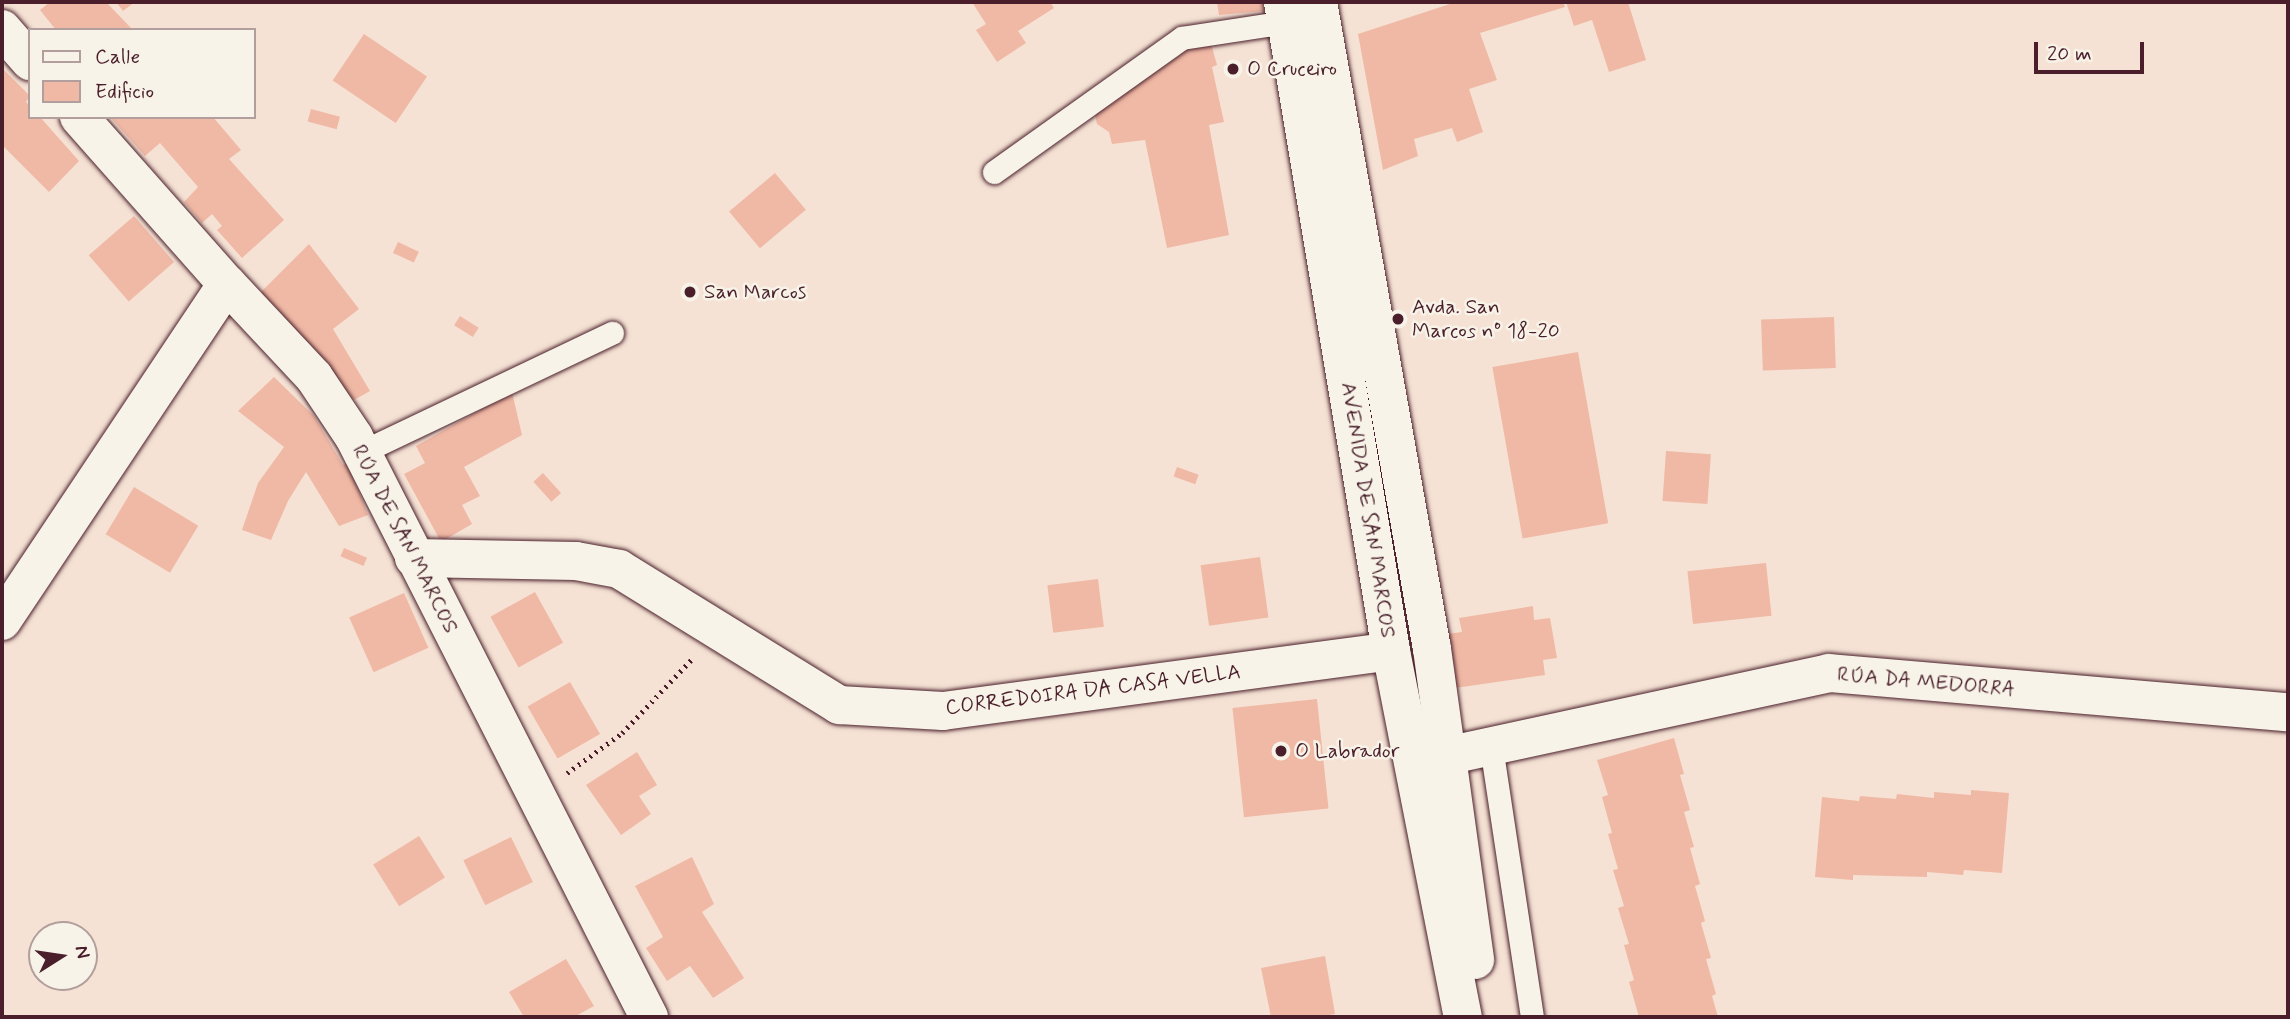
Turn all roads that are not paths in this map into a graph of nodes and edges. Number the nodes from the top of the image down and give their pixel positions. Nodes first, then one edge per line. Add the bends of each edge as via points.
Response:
1 (1296, 8) edge
2 (2, 29) edge
3 (28, 59) edge
4 (81, 119) edge
5 (994, 172) dead end
6 (227, 284) junction
7 (612, 333) dead end
8 (362, 452) junction
9 (414, 558) junction
10 (2, 621) edge
11 (1391, 651) junction
12 (2288, 712) edge
13 (1491, 746) junction
14 (1446, 756) junction
15 (1427, 847) junction
16 (649, 1017) edge
17 (1462, 1017) edge
18 (1483, 1017) edge
19 (1532, 1017) edge

1 - 5 lane via 1182,38
1 - 11 street, AVENIDA DE SAN MARCOS
1 - 14 street, AVENIDA DE SAN MARCOS via 1432,649
2 - 3 street
4 - 6 street, RÚA DE SAN MARCOS
6 - 8 street, RÚA DE SAN MARCOS via 314,377
6 - 10 street
7 - 8 lane
8 - 9 street, RÚA DE SAN MARCOS
9 - 11 street, CORREDOIRA DA CASA VELLA via 576,561 619,569 839,705 943,711
9 - 16 street, RÚA DE SAN MARCOS
11 - 14 street via 1416,692 1424,731
11 - 15 street, AVENIDA DE SAN MARCOS
12 - 13 street, RÚA DA MEDORRA via 1829,673
13 - 14 street, RÚA DA MEDORRA
13 - 19 lane
14 - 15 street via 1431,777 1438,814
14 - 18 street, AVENIDA DE SAN MARCOS
15 - 17 street, AVENIDA DE SAN MARCOS

